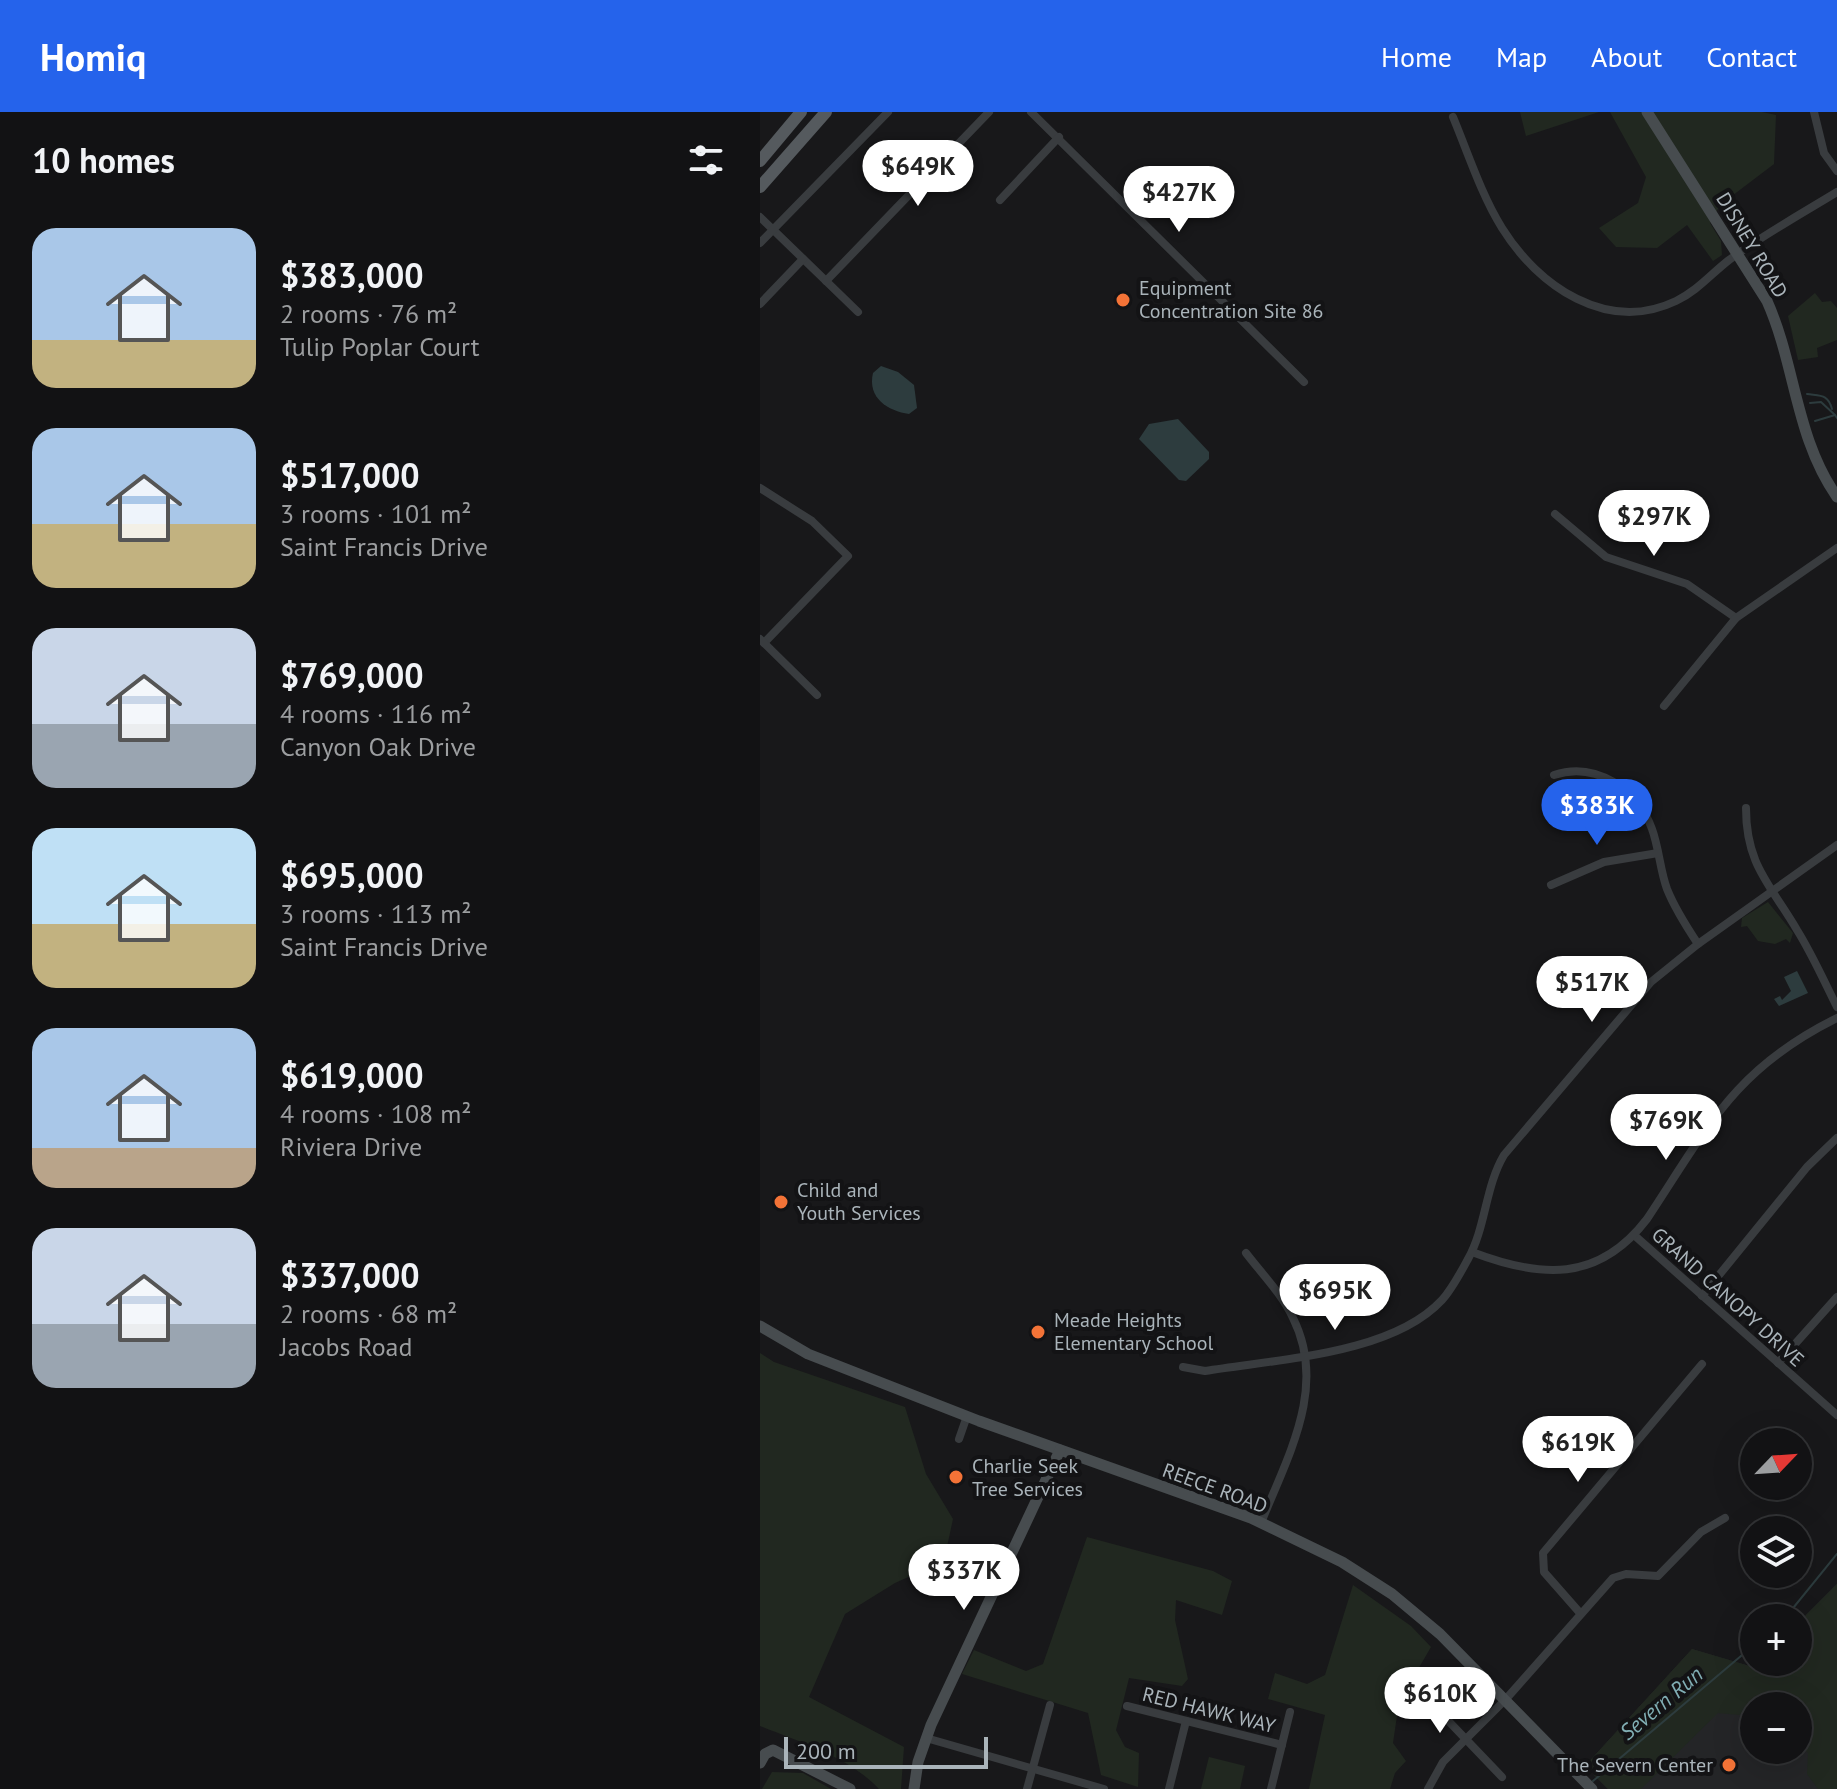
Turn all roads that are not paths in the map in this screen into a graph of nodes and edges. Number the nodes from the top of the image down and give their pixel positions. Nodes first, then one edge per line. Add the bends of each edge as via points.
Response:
1 (801, 112) edge
2 (826, 112) edge
3 (888, 112) edge
4 (989, 112) edge
5 (1031, 112) edge
6 (1647, 112) edge
7 (1814, 112) edge
8 (1453, 117) dead end
9 (1059, 137) junction
10 (760, 161) edge
11 (1837, 171) edge
12 (760, 187) edge
13 (1837, 192) edge
14 (1000, 200) dead end
15 (760, 217) edge
16 (774, 230) junction
17 (760, 243) edge
18 (1739, 254) junction
19 (803, 259) junction
20 (826, 281) junction
21 (760, 304) edge
22 (858, 312) dead end
23 (1304, 382) dead end
24 (760, 488) edge
25 (1837, 497) edge
26 (1555, 514) dead end
27 (1837, 548) edge
28 (1736, 618) junction
29 (762, 641) edge
30 (817, 695) dead end
31 (1664, 706) dead end
32 (1554, 775) dead end
33 (1746, 808) dead end
34 (1837, 845) edge
35 (1658, 853) junction
36 (1551, 885) dead end
37 (1772, 892) junction
38 (1698, 944) junction
39 (1643, 990) junction
40 (1633, 1001) junction
41 (1837, 1007) edge
42 (1837, 1018) edge
43 (1837, 1138) edge
44 (1634, 1235) junction
45 (1472, 1252) junction
46 (1246, 1253) dead end
47 (1702, 1296) junction
48 (1837, 1297) edge
49 (760, 1326) edge
50 (1305, 1354) junction
51 (1778, 1363) junction
52 (1702, 1364) dead end
53 (1183, 1367) dead end
54 (1837, 1415) edge
55 (967, 1416) junction
56 (959, 1439) dead end
57 (1060, 1450) junction
58 (1725, 1518) dead end
59 (1261, 1523) junction
60 (1580, 1613) junction
61 (1506, 1699) junction
62 (1050, 1705) dead end
63 (1127, 1706) dead end
64 (1436, 1708) dead end
65 (1290, 1712) dead end
66 (1186, 1721) junction
67 (926, 1738) junction
68 (1466, 1739) junction
69 (1282, 1745) junction
70 (760, 1763) edge
71 (1033, 1766) junction
72 (1502, 1777) dead end
73 (850, 1789) edge
74 (914, 1789) edge
75 (1027, 1789) edge
76 (1104, 1789) edge
77 (1169, 1789) edge
78 (1271, 1789) edge
79 (1428, 1789) edge
80 (1592, 1789) edge

1 - 10 main road
2 - 12 main road
3 - 16 street
4 - 20 street
5 - 9 street
6 - 18 main road, DISNEY ROAD
7 - 11 street via 1824,153
8 - 18 street via 1504,231 1548,282 1572,298 1614,311 1667,304
9 - 14 street
9 - 23 street
13 - 18 street
15 - 16 street
16 - 17 street
16 - 19 street
18 - 25 main road, DISNEY ROAD via 1773,314 1803,432
19 - 20 street
19 - 21 street
20 - 22 street
24 - 29 street via 812,521 848,556
26 - 28 street via 1606,557 1687,584
27 - 28 street
28 - 31 street
29 - 30 street
32 - 35 street via 1582,770 1618,785 1646,815
33 - 37 street via 1750,855
34 - 37 street
35 - 36 street via 1604,862
35 - 38 street via 1675,907
37 - 38 street
37 - 41 street
38 - 39 street
39 - 40 street
39 - 40 street via 1618,967 1612,968 1609,977
40 - 45 street via 1504,1155
42 - 44 street via 1782,1048 1740,1085
43 - 47 street
44 - 45 street via 1596,1261 1564,1271 1522,1270
44 - 47 street, GRAND CANOPY DRIVE
45 - 50 street via 1442,1300 1405,1327 1362,1343
46 - 50 street via 1283,1300
47 - 51 street, GRAND CANOPY DRIVE
48 - 51 street
49 - 55 main road, REECE ROAD via 808,1354
50 - 53 street via 1205,1371
50 - 59 street via 1303,1419
51 - 54 street, GRAND CANOPY DRIVE
52 - 60 street via 1543,1553 1544,1572
55 - 56 street
55 - 57 main road, REECE ROAD
57 - 59 main road, REECE ROAD
57 - 67 main road
58 - 60 street via 1701,1532 1658,1576 1613,1578
59 - 61 main road, REECE ROAD via 1317,1548 1392,1594
60 - 61 street
61 - 68 street
61 - 80 main road, REECE ROAD
62 - 71 street
63 - 66 street, RED HAWK WAY
64 - 68 street
65 - 69 street
66 - 69 street, RED HAWK WAY
66 - 77 street
67 - 71 street
67 - 74 main road
68 - 72 street
68 - 79 street via 1443,1762
69 - 78 street
70 - 73 main road via 773,1750
71 - 75 street
71 - 76 street

